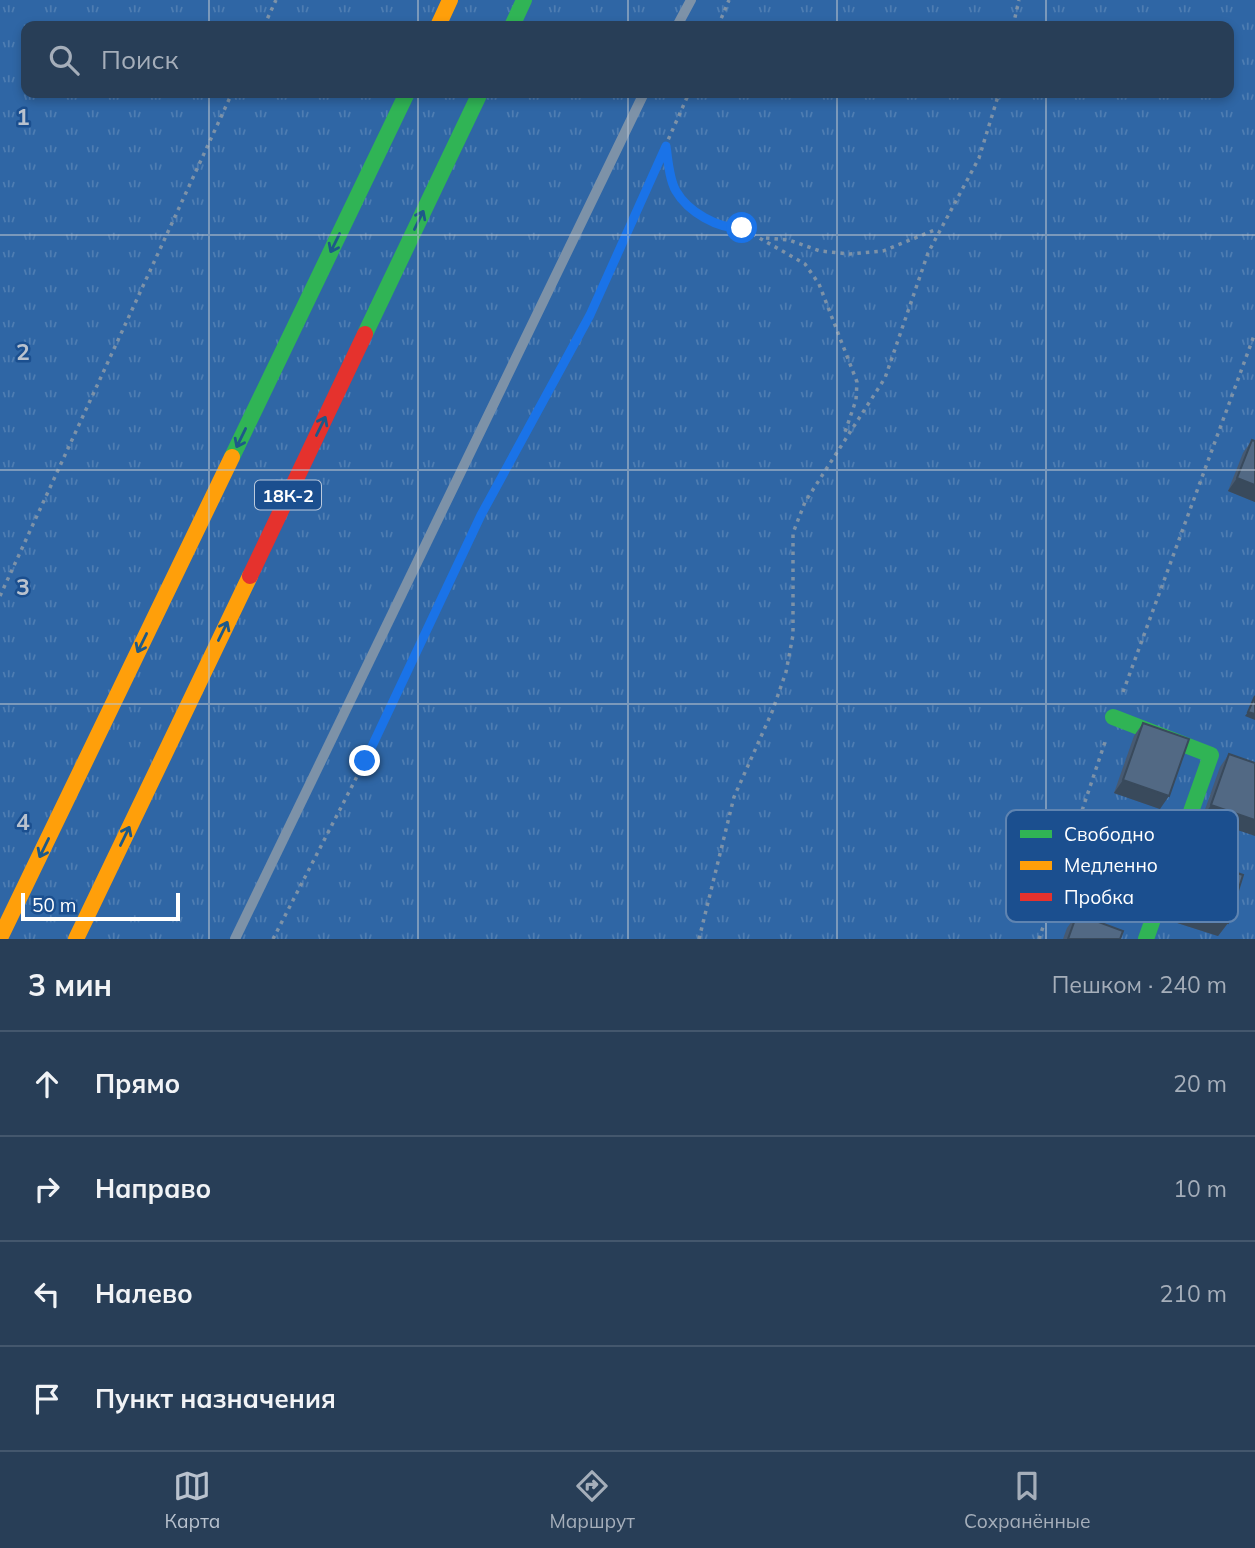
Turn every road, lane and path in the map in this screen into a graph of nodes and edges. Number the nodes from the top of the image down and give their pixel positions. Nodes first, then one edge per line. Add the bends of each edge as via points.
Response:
1 (276, 0) edge
2 (450, 0) edge
3 (524, 0) edge
4 (691, 0) edge
5 (729, 0) edge
6 (1019, 0) edge
7 (266, 21) edge
8 (440, 21) edge
9 (514, 21) edge
10 (680, 21) edge
11 (720, 21) edge
12 (1014, 21) edge
13 (230, 98) edge
14 (405, 98) edge
15 (478, 98) edge
16 (642, 98) edge
17 (687, 98) edge
18 (997, 98) edge
19 (666, 146) junction
20 (939, 228) junction
21 (758, 235) junction
22 (1255, 333) edge
23 (843, 440) junction
24 (0, 596) edge
25 (1113, 717) junction
26 (1082, 810) edge
27 (1192, 810) edge
28 (1045, 922) edge
29 (1152, 922) edge
30 (0, 938) edge
31 (76, 939) edge
32 (235, 939) edge
33 (273, 939) edge
34 (699, 939) edge
35 (1039, 939) edge
36 (1146, 939) edge

1 - 7 path
2 - 8 main road
3 - 9 main road
4 - 10 lane
5 - 11 path
6 - 12 path
13 - 24 path
14 -> 30 main road
31 -> 15 main road, 18К-2
16 - 32 lane
17 - 19 path
18 - 20 path via 979,158
19 - 21 path via 676,191 705,220
19 - 33 path via 590,315 481,515 365,761
20 - 21 path via 883,251 850,254
20 - 23 path via 885,378
21 - 23 path via 806,264 819,284 857,382
22 - 25 path
23 - 34 path via 805,502 793,533 793,635 786,672 734,797
25 - 26 path
25 - 27 main road via 1211,755
28 - 35 path
29 - 36 main road

